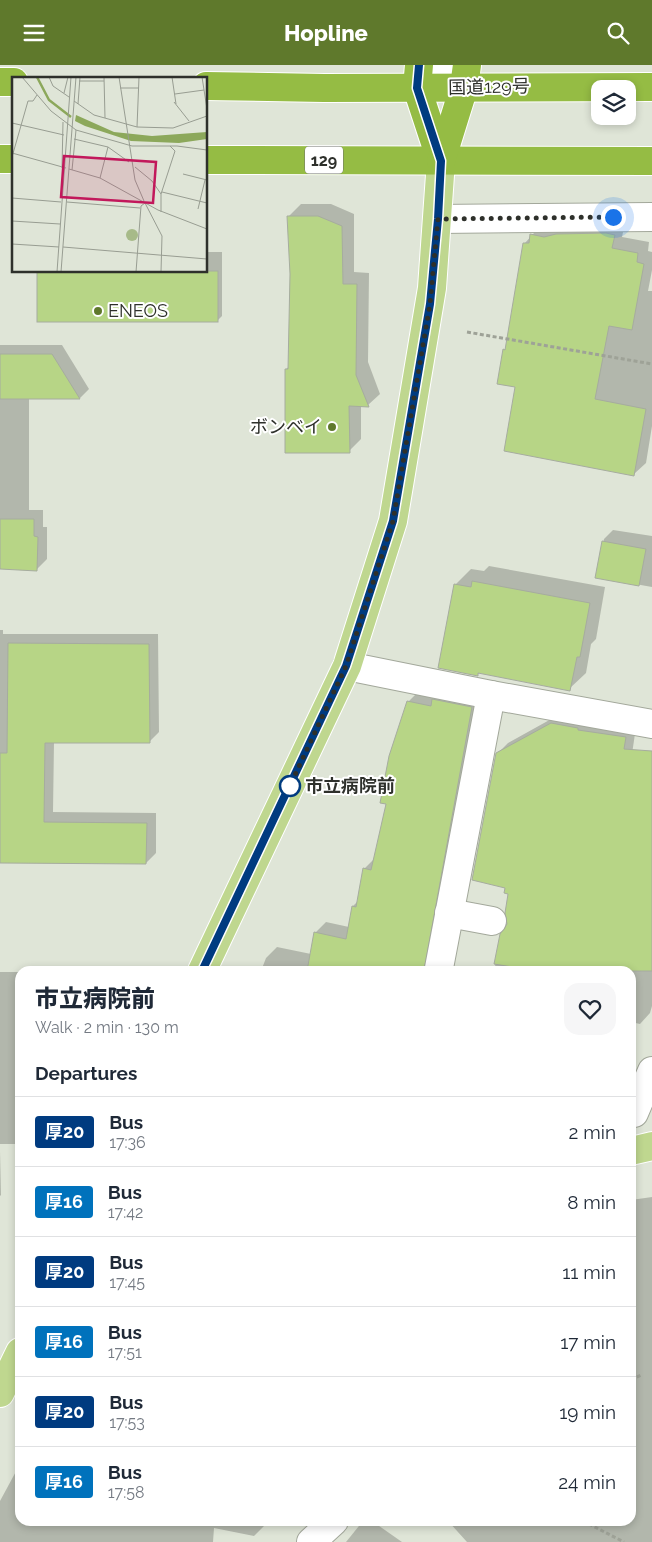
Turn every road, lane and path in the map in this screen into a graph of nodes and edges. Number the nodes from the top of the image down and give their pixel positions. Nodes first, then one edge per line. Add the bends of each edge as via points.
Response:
1 (448, 65) edge
2 (466, 76) edge
3 (418, 77) edge
4 (208, 86) edge
5 (652, 87) edge
6 (208, 160) edge
7 (441, 161) junction
8 (652, 161) edge
9 (652, 217) edge
10 (438, 219) junction
11 (467, 332) dead end
12 (652, 364) edge
13 (346, 666) junction
14 (491, 695) junction
15 (652, 724) edge
16 (449, 913) junction
17 (492, 921) dead end
18 (204, 966) edge
19 (439, 966) edge
20 (652, 1071) edge
21 (636, 1108) edge
22 (652, 1146) edge
23 (636, 1150) edge
24 (15, 1362) edge
25 (641, 1375) dead end
26 (636, 1377) edge
27 (15, 1390) edge
28 (0, 1393) edge
29 (0, 1403) edge
30 (329, 1526) edge
31 (593, 1526) edge
32 (311, 1542) edge
33 (624, 1542) edge

1 - 3 street
2 - 3 highway, 国道129号
2 - 5 highway, 国道129号 via 576,86
2 - 7 highway
3 - 4 highway, 国道129号
3 - 7 highway
6 - 7 highway, 129
7 - 8 highway, 129
7 - 10 main road
9 - 10 street
10 - 13 main road via 428,312 393,521
11 - 12 path
13 - 14 street
13 - 18 main road
14 - 15 street
14 - 16 street
16 - 17 street
16 - 19 street
20 - 21 street
22 - 23 main road
24 - 28 main road
25 - 26 path
27 - 29 main road
30 - 32 street
31 - 33 path

